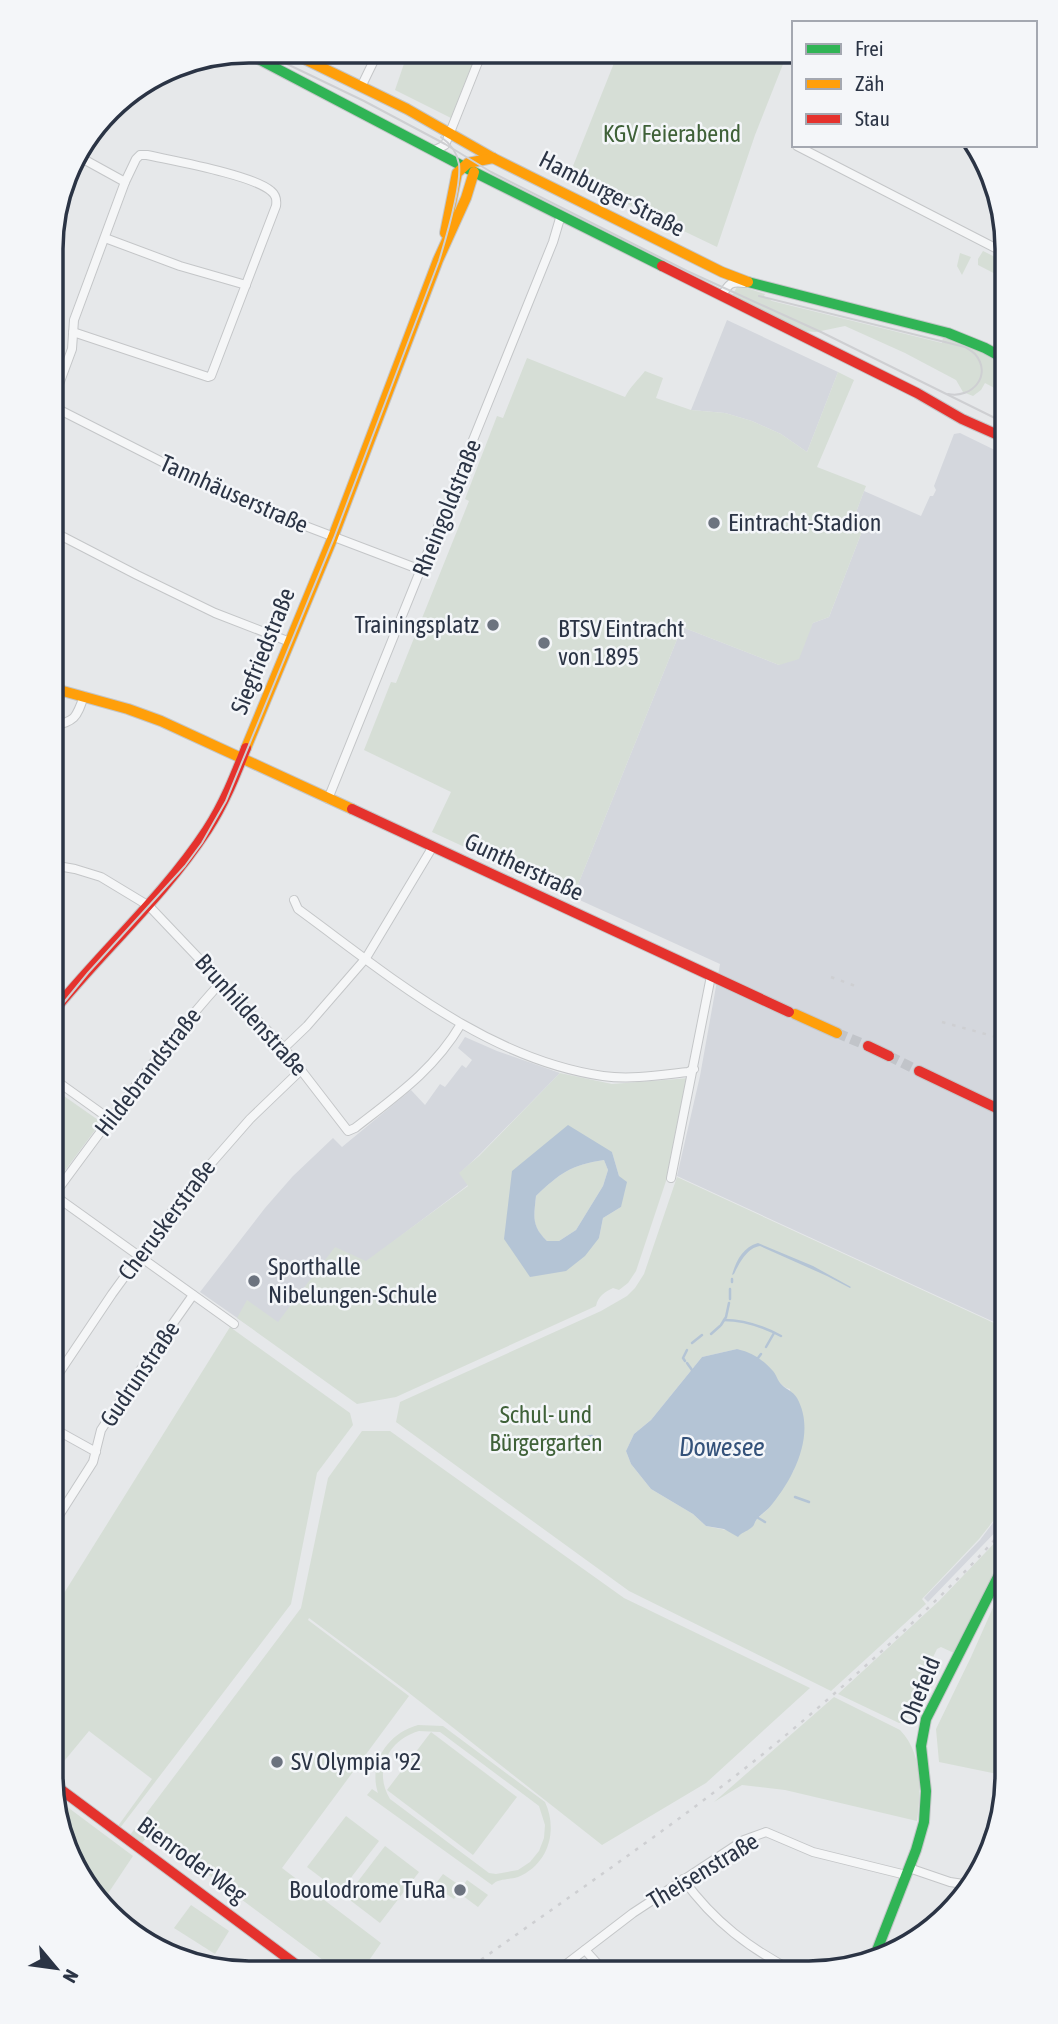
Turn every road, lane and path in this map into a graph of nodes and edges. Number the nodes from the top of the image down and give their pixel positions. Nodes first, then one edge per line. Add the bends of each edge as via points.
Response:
1 (266, 63) edge
2 (314, 63) edge
3 (373, 63) edge
4 (478, 63) edge
5 (362, 85) junction
6 (454, 135) junction
7 (799, 147) edge
8 (433, 151) junction
9 (493, 158) junction
10 (86, 160) edge
11 (469, 167) junction
12 (125, 182) junction
13 (454, 213) junction
14 (561, 215) junction
15 (105, 238) junction
16 (995, 248) edge
17 (750, 284) junction
18 (246, 285) junction
19 (722, 296) junction
20 (73, 332) junction
21 (995, 353) edge
22 (63, 374) edge
23 (63, 411) edge
24 (995, 431) edge
25 (63, 537) edge
26 (332, 537) junction
27 (422, 570) junction
28 (289, 642) junction
29 (63, 691) edge
30 (84, 696) junction
31 (63, 723) edge
32 (242, 760) junction
33 (328, 799) junction
34 (432, 848) junction
35 (63, 867) edge
36 (294, 900) dead end
37 (148, 904) junction
38 (366, 958) junction
39 (711, 976) junction
40 (222, 981) junction
41 (63, 999) edge
42 (461, 1024) junction
43 (837, 1033) tunnel mouth
44 (868, 1046) tunnel mouth
45 (284, 1048) junction
46 (889, 1056) tunnel mouth
47 (694, 1069) junction
48 (301, 1070) junction
49 (919, 1071) tunnel mouth
50 (63, 1086) edge
51 (995, 1107) edge
52 (111, 1120) junction
53 (671, 1178) dead end
54 (63, 1182) edge
55 (63, 1204) edge
56 (139, 1256) junction
57 (193, 1295) junction
58 (234, 1324) dead end
59 (63, 1366) edge
60 (63, 1434) edge
61 (96, 1452) junction
62 (63, 1510) edge
63 (995, 1583) edge
64 (64, 1792) edge
65 (908, 1872) junction
66 (683, 1880) junction
67 (960, 1883) edge
68 (878, 1947) edge
69 (586, 1950) junction
70 (291, 1961) edge
71 (571, 1961) edge
72 (596, 1961) edge
73 (777, 1961) edge

1 - 8 street, Hamburger Straße
2 - 5 street, Hamburger Straße
3 - 5 street
4 - 6 street
5 - 6 street, Hamburger Straße
6 - 8 street
6 - 9 street, Hamburger Straße
6 - 11 street
7 - 16 street
8 - 11 street, Hamburger Straße
9 - 11 street
9 - 17 street, Hamburger Straße
10 - 12 street
11 - 13 street, Siegfriedstraße via 466,198
11 - 13 street, Siegfriedstraße via 457,173
11 - 14 street, Hamburger Straße
12 - 15 street
12 - 18 street via 136,159 147,155 270,190 277,200 274,214
13 - 26 street, Siegfriedstraße
14 - 19 street, Hamburger Straße
14 - 27 street, Rheingoldstraße
15 - 18 street
15 - 20 street
17 - 19 street via 734,282
17 - 21 street, Hamburger Straße via 948,333
18 - 20 street via 208,377
19 - 24 street, Hamburger Straße via 962,419
20 - 22 street
23 - 26 street, Tannhäuserstraße via 258,508
25 - 28 street via 215,612
26 - 27 street, Tannhäuserstraße
26 - 28 street, Siegfriedstraße
27 - 33 street, Rheingoldstraße
28 - 32 street, Siegfriedstraße
29 - 30 street, Guntherstraße
30 - 31 street via 78,714
30 - 32 street, Guntherstraße via 144,714
32 - 33 street, Guntherstraße
32 - 37 street, Siegfriedstraße via 207,831
33 - 34 street, Guntherstraße
34 - 38 street
34 - 39 street, Guntherstraße
35 - 37 street, Brunhildenstraße via 94,874
36 - 38 street via 299,909
37 - 40 street, Brunhildenstraße
37 - 41 street, Siegfriedstraße
38 - 42 street
38 - 45 street
39 - 43 street, Guntherstraße
39 - 47 street
40 - 45 street, Brunhildenstraße
40 - 52 street, Hildebrandstraße via 160,1052
42 - 47 street via 516,1050 588,1073 632,1077
42 - 48 street, Brunhildenstraße via 427,1070 348,1131
44 - 46 street
45 - 48 street, Brunhildenstraße
47 - 53 street
48 - 56 street, Cheruskerstraße via 206,1167
49 - 51 street
50 - 52 street
52 - 54 street, Hildebrandstraße
55 - 56 street
56 - 57 street
56 - 59 street, Cheruskerstraße
57 - 58 street
57 - 61 street, Gudrunstraße via 101,1430
60 - 61 street
61 - 62 street, Gudrunstraße
63 - 65 street, Ohefeld via 923,1728 924,1822
64 - 70 street, Bienroder Weg
65 - 66 street, Theisenstraße via 813,1852 766,1832 744,1840
65 - 67 street
65 - 68 street, Ohefeld
66 - 69 street, Theisenstraße
66 - 73 street via 721,1924
69 - 71 street, Theisenstraße
69 - 72 street

